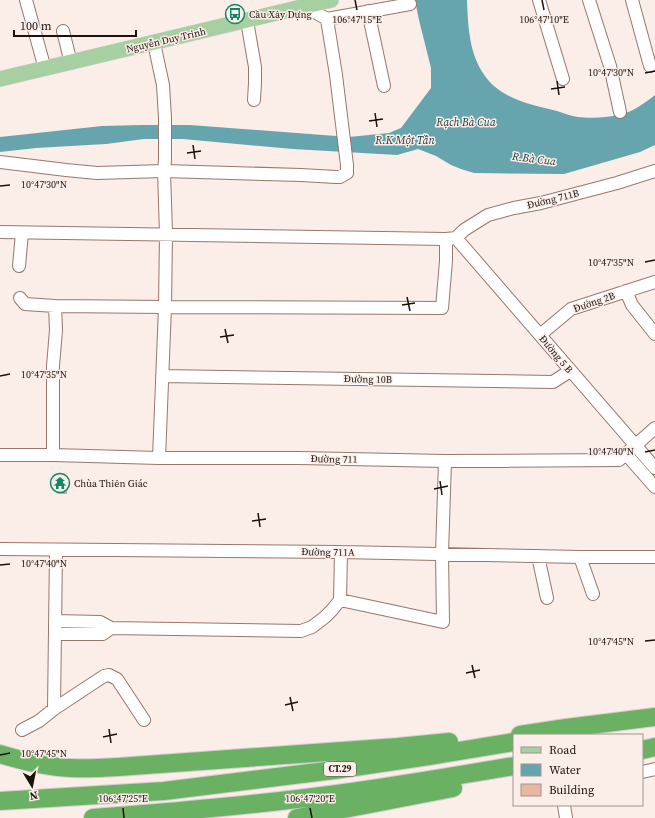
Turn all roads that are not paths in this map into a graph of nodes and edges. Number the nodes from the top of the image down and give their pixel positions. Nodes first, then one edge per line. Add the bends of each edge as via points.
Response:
1 (26, 0) edge
2 (331, 0) edge
3 (539, 0) edge
4 (589, 0) edge
5 (632, 0) edge
6 (307, 3) edge
7 (410, 4) dead end
8 (368, 11) junction
9 (327, 19) junction
10 (247, 20) junction
11 (63, 31) dead end
12 (154, 43) junction
13 (71, 63) junction
14 (650, 66) dead end
15 (45, 69) junction
16 (0, 79) edge
17 (563, 79) dead end
18 (384, 86) dead end
19 (254, 100) dead end
20 (620, 112) dead end
21 (0, 162) edge
22 (165, 166) junction
23 (655, 171) edge
24 (0, 232) edge
25 (22, 233) junction
26 (166, 234) junction
27 (451, 239) junction
28 (19, 266) dead end
29 (655, 282) edge
30 (626, 291) junction
31 (20, 298) dead end
32 (55, 306) junction
33 (165, 307) junction
34 (655, 334) edge
35 (540, 335) junction
36 (570, 371) junction
37 (162, 376) junction
38 (655, 428) edge
39 (635, 445) junction
40 (626, 454) junction
41 (0, 455) edge
42 (53, 455) junction
43 (158, 458) junction
44 (445, 461) junction
45 (655, 468) edge
46 (655, 487) edge
47 (0, 549) edge
48 (56, 550) junction
49 (341, 552) junction
50 (442, 554) junction
51 (538, 556) junction
52 (580, 557) junction
53 (655, 557) edge
54 (593, 594) dead end
55 (547, 598) dead end
56 (340, 600) junction
57 (55, 621) junction
58 (111, 628) junction
59 (55, 634) junction
60 (54, 709) junction
61 (654, 717) edge
62 (144, 720) dead end
63 (22, 730) dead end
64 (562, 732) edge
65 (534, 734) edge
66 (513, 736) edge
67 (655, 740) edge
68 (513, 742) edge
69 (643, 742) edge
70 (655, 747) edge
71 (643, 750) edge
72 (0, 754) edge
73 (513, 766) edge
74 (655, 769) edge
75 (643, 772) edge
76 (513, 777) edge
77 (0, 796) edge
78 (57, 798) junction
79 (0, 801) edge
80 (564, 806) edge
81 (571, 806) edge
82 (93, 818) edge
83 (296, 818) edge
84 (566, 818) edge
85 (573, 818) edge

1 - 15 street
2 - 6 main road, Nguyễn Duy Trinh
3 - 17 street
4 - 20 street via 610,66
5 - 14 street
6 - 9 street
6 - 10 main road, Nguyễn Duy Trinh
7 - 8 street
8 - 9 street
8 - 18 street
9 - 22 street via 343,124 347,173 336,177
10 - 12 main road, Nguyễn Duy Trinh
10 - 19 street via 255,67
11 - 13 street
12 - 13 main road, Nguyễn Duy Trinh
12 - 22 street via 163,85
13 - 15 main road, Nguyễn Duy Trinh
15 - 16 main road, Nguyễn Duy Trinh
21 - 22 street via 97,172
22 - 26 street
23 - 27 street, Đường 711B via 488,215
24 - 25 street
25 - 26 street
25 - 28 street
26 - 27 street
26 - 33 street
27 - 33 street via 446,261 442,308
27 - 35 street, Đường 5 B
29 - 30 street, Đường 2B
30 - 34 street via 632,305
30 - 35 street, Đường 2B via 572,309
31 - 32 street via 25,304
32 - 33 street
32 - 42 street
33 - 37 street
35 - 36 street, Đường 5 B
36 - 37 street, Đường 10B via 553,382
36 - 39 street, Đường 5 B
37 - 43 street
38 - 39 street, Đường 711
39 - 40 street, Đường 711
39 - 45 street, Đường 5 B
40 - 44 street, Đường 711 via 619,460
40 - 46 street
41 - 42 street, Đường 711
42 - 43 street, Đường 711
43 - 44 street, Đường 711
44 - 50 street
47 - 48 street, Đường 711A
48 - 49 street, Đường 711A
48 - 57 street
49 - 50 street, Đường 711A
49 - 56 street
50 - 51 street, Đường 711A
50 - 56 street via 443,622
51 - 52 street, Đường 711A
51 - 55 street
52 - 53 street, Đường 711A
52 - 54 street
56 - 58 street via 325,617 312,627 301,631
57 - 58 street via 100,622
57 - 59 street
58 - 59 street via 103,634
59 - 60 street
60 - 62 street via 104,676 109,676 117,679
60 - 63 street
61 - 64 highway
64 - 65 highway
66 - 72 highway via 110,768 46,766
67 - 69 highway
68 - 78 highway, CT.29 via 334,770 164,791
70 - 71 highway
73 - 82 highway, CT.29 via 336,794
74 - 75 street
76 - 83 highway
77 - 78 highway
78 - 79 highway, CT.29
80 - 84 street
81 - 85 street

